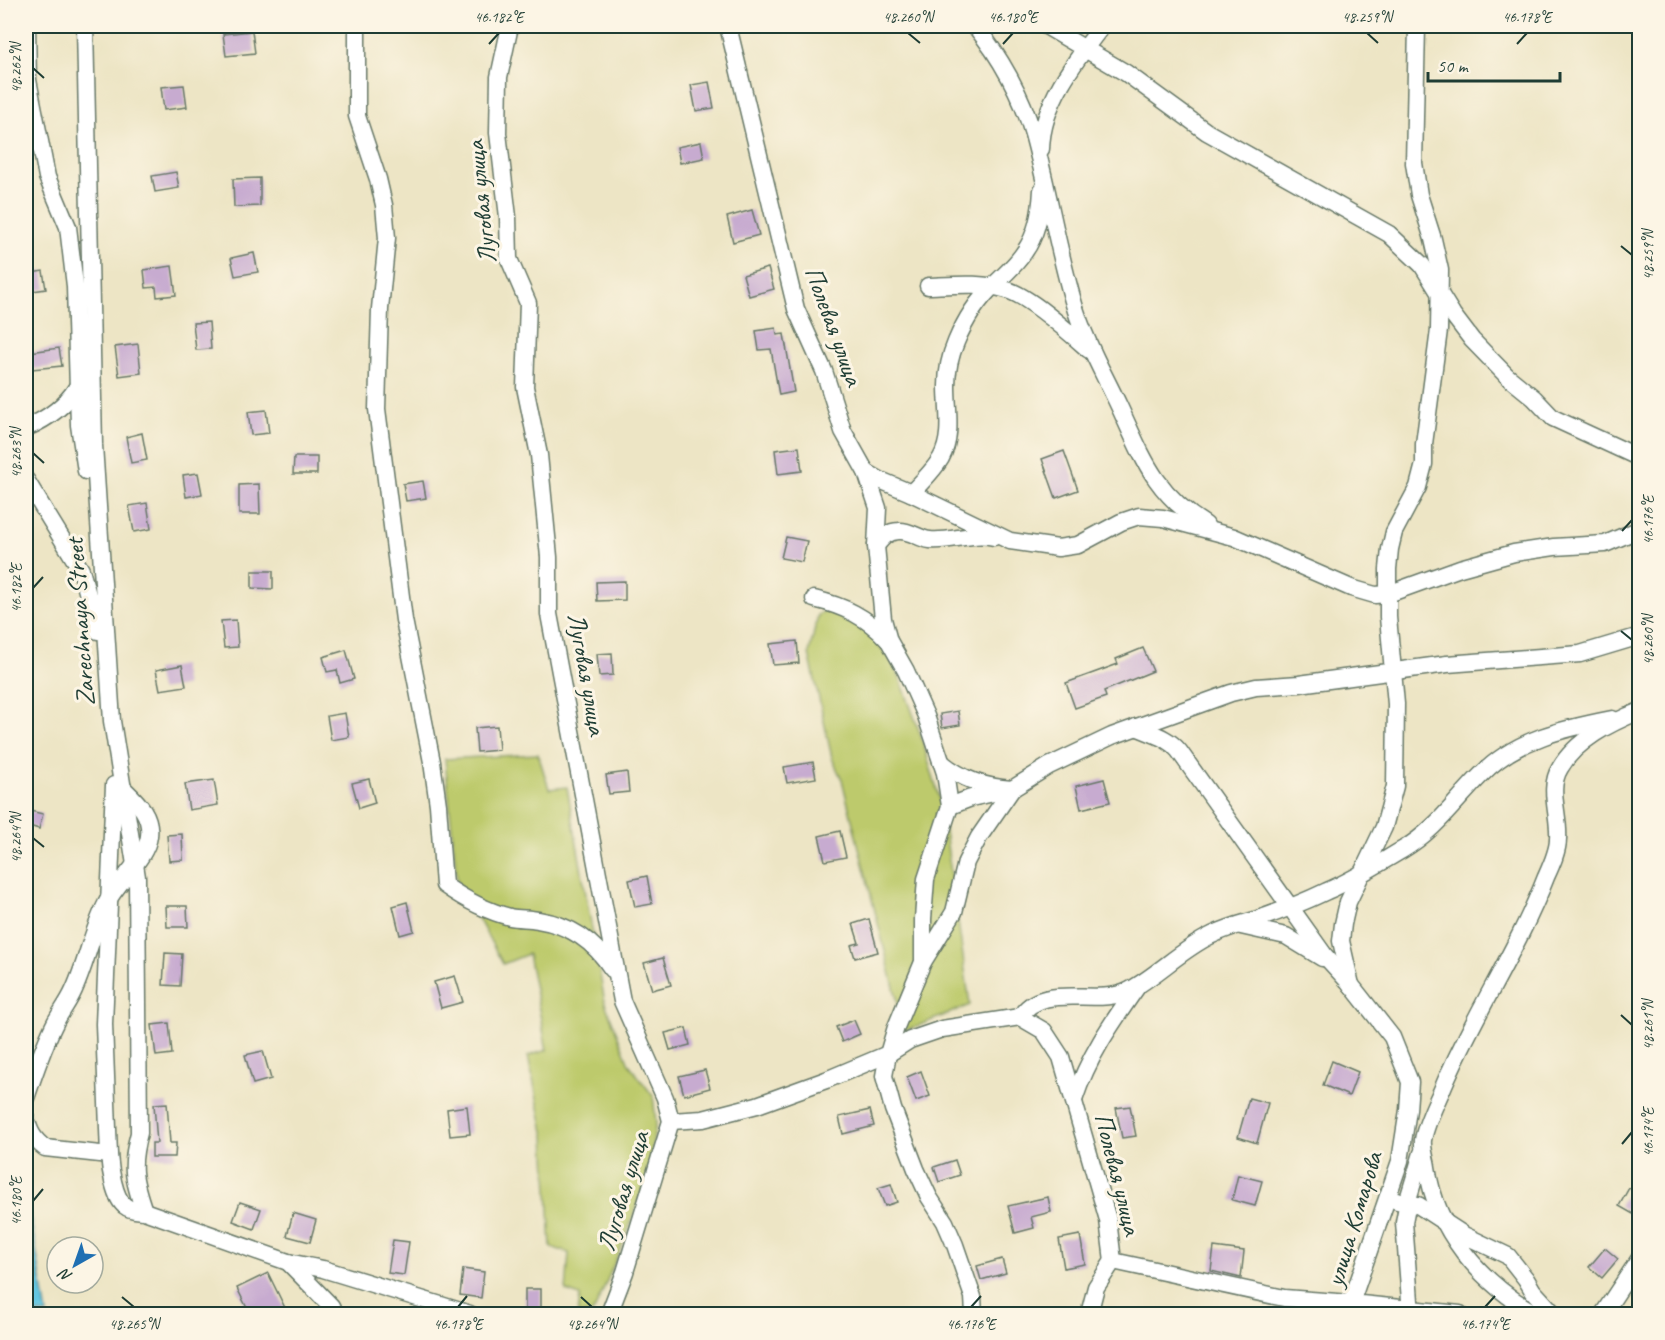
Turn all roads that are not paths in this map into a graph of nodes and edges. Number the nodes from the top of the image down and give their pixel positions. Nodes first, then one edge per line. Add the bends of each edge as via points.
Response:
1 (27, 26) edge
2 (85, 26) edge
3 (357, 26) edge
4 (510, 26) edge
5 (728, 26) edge
6 (975, 26) edge
7 (1046, 26) edge
8 (1102, 26) edge
9 (1417, 26) edge
10 (1085, 48) junction
11 (1042, 172) junction
12 (928, 286) dead end
13 (992, 287) junction
14 (1440, 292) junction
15 (1091, 352) junction
16 (77, 387) junction
17 (26, 428) edge
18 (1640, 458) edge
19 (866, 472) junction
20 (26, 480) edge
21 (911, 493) junction
22 (1640, 529) edge
23 (1220, 533) junction
24 (1010, 541) junction
25 (101, 546) junction
26 (876, 546) junction
27 (1388, 594) junction
28 (814, 599) dead end
29 (1640, 636) edge
30 (889, 641) junction
31 (1393, 670) junction
32 (1634, 713) edge
33 (112, 721) junction
34 (1136, 727) junction
35 (941, 762) junction
36 (118, 783) junction
37 (1012, 789) junction
38 (950, 806) junction
39 (134, 863) junction
40 (1363, 872) junction
41 (110, 895) junction
42 (1289, 906) junction
43 (1233, 926) junction
44 (923, 962) junction
45 (1335, 967) junction
46 (617, 977) junction
47 (1140, 984) junction
48 (1351, 985) junction
49 (1020, 1017) junction
50 (888, 1054) junction
51 (1410, 1082) junction
52 (26, 1098) edge
53 (1074, 1101) junction
54 (26, 1117) edge
55 (671, 1121) junction
56 (1423, 1141) junction
57 (109, 1155) junction
58 (1388, 1199) junction
59 (1408, 1203) junction
60 (144, 1211) junction
61 (1445, 1222) junction
62 (1640, 1258) edge
63 (1113, 1261) junction
64 (288, 1262) junction
65 (1349, 1309) edge
66 (1412, 1312) edge
67 (334, 1314) edge
68 (470, 1314) edge
69 (609, 1314) edge
70 (974, 1314) edge
71 (1089, 1314) edge
72 (1460, 1314) edge
73 (1536, 1314) edge
74 (1554, 1314) edge
75 (1603, 1314) edge

1 - 16 street via 28,80 47,177 68,227 75,286
2 - 25 street, Zarechnaya Street via 94,445
3 - 46 street via 357,116 378,179 387,238 377,409 404,620 435,784 444,885 490,910 573,931 602,952
4 - 46 street, Луговая улица via 499,77 498,133 509,259 528,303 525,387 539,455 549,557 549,614
5 - 19 street, Полевая улица via 796,309 824,371 843,431
6 - 11 street via 1010,78 1022,104
7 - 10 street
8 - 10 street
9 - 14 street via 1414,163 1440,270
10 - 11 street via 1057,93 1042,131
10 - 14 street via 1207,132 1389,234 1422,265
11 - 13 street via 1041,208 1031,241
11 - 15 street via 1076,311
12 - 13 street
13 - 15 street via 1009,290 1032,305
13 - 21 street via 969,317 948,364 948,435 941,458
14 - 18 street via 1472,340 1553,418
14 - 27 street via 1424,464 1418,487 1394,532
15 - 23 street via 1157,483 1197,519
16 - 17 street via 64,405
16 - 25 street via 81,436
19 - 21 street
19 - 26 street, Полевая улица via 878,508
20 - 33 street via 81,570 102,649
21 - 24 street
22 - 27 street via 1605,544 1514,553
23 - 24 street via 1163,518 1138,516 1078,545 1058,548
23 - 27 street via 1351,588 1375,596
24 - 26 street via 980,535 945,541 901,530 884,536
25 - 33 street, Zarechnaya Street
26 - 30 street, Полевая улица
27 - 31 street
28 - 30 street, Полевая улица via 852,611
29 - 31 street via 1580,654
30 - 35 street, Полевая улица via 926,716
31 - 34 street via 1256,687
31 - 40 street via 1395,786 1384,827
32 - 40 street via 1555,732 1504,756 1482,773 1425,834
32 - 56 street via 1580,743 1555,776 1558,841 1550,868 1458,1053
33 - 36 street, Zarechnaya Street
34 - 37 street via 1049,766
34 - 42 street via 1173,743
35 - 37 street via 975,784
35 - 38 street, Полевая улица
36 - 39 street, Zarechnaya Street
36 - 41 street
37 - 38 street
37 - 44 street via 975,845 963,872 954,912
38 - 44 street, Полевая улица via 926,879
39 - 41 street
39 - 60 street, Zarechnaya Street via 140,1065 139,1133 133,1156 134,1183
40 - 42 street via 1329,891
40 - 48 street via 1348,902 1341,941
41 - 52 street via 73,993 41,1053
41 - 57 street via 104,1024
42 - 43 street
42 - 45 street
43 - 45 street via 1286,936
43 - 47 street via 1185,950
44 - 50 street, Полевая улица
45 - 48 street, улица Комарова
46 - 55 street, Луговая улица via 622,1001
47 - 49 street via 1127,992 1103,996 1040,1000 1025,1008
47 - 53 street via 1110,1025 1080,1079
48 - 51 street, улица Комарова via 1392,1037
49 - 50 street via 942,1029 910,1040
49 - 53 street, Полевая улица via 1044,1031 1061,1057
50 - 55 street via 757,1106 703,1119
50 - 70 street, Полевая улица via 884,1076 893,1109 929,1197 955,1245 973,1297
51 - 56 street
51 - 58 street, улица Комарова via 1400,1161
53 - 63 street, Полевая улица via 1108,1220
54 - 57 street via 29,1131 45,1148
55 - 69 street, Луговая улица
56 - 59 street
56 - 61 street via 1431,1191
57 - 60 street via 120,1201 132,1210
58 - 59 street
58 - 65 street, улица Комарова
59 - 61 street
59 - 66 street via 1404,1222
60 - 64 street
61 - 73 street via 1485,1278
61 - 74 street via 1508,1256
62 - 75 street
63 - 65 street, Полевая улица
63 - 71 street via 1096,1287
64 - 67 street via 331,1306
64 - 68 street
65 - 66 street, улица Комарова
66 - 72 street, улица Комарова

